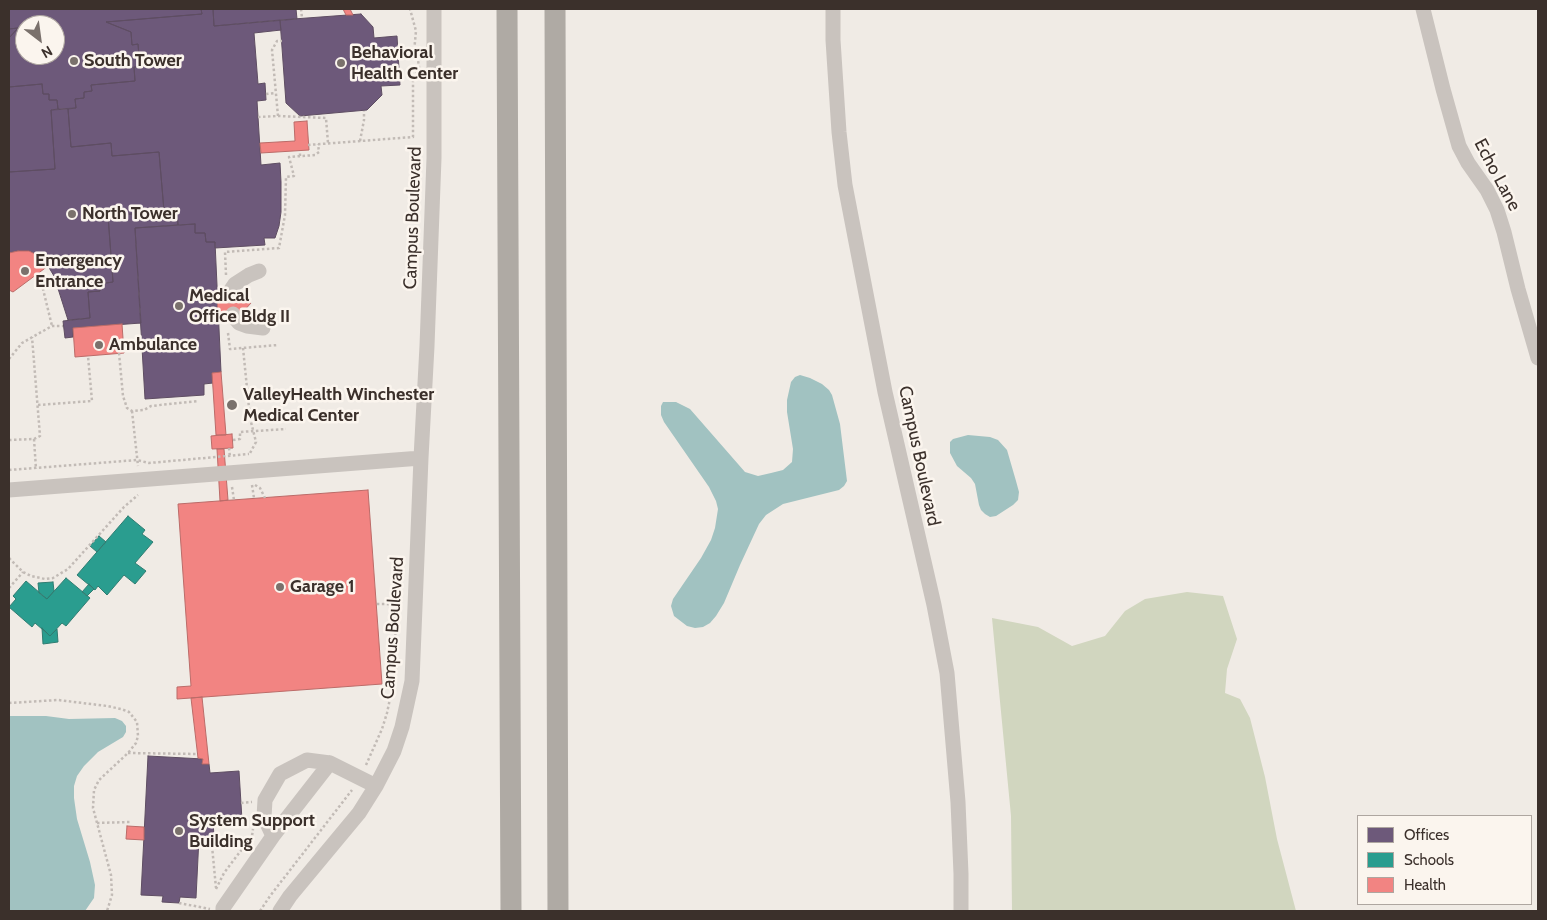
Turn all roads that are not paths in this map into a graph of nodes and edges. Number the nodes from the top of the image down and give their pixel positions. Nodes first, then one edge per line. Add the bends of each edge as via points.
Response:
1 (434, 9) edge
2 (507, 9) edge
3 (555, 9) edge
4 (833, 9) edge
5 (1423, 9) edge
6 (259, 271) dead end
7 (228, 288) road end
8 (233, 314) dead end
9 (263, 328) dead end
10 (1538, 358) edge
11 (420, 458) junction
12 (9, 490) edge
13 (330, 763) junction
14 (376, 786) junction
15 (273, 836) junction
16 (223, 911) edge
17 (280, 911) edge
18 (511, 911) edge
19 (558, 911) edge
20 (961, 911) edge

1 - 11 street, Campus Boulevard via 434,158
2 - 18 highway
3 - 19 highway
4 - 20 street, Campus Boulevard via 845,185 946,673 958,802
5 - 10 street, Echo Lane via 1459,146 1497,210
6 - 7 street via 249,274 231,290
8 - 9 street via 247,326
11 - 12 street
11 - 14 street, Campus Boulevard via 412,681 402,727
13 - 14 street
13 - 15 street
13 - 15 street via 307,760 280,774 265,800 264,817
14 - 17 street, Campus Boulevard via 348,827
15 - 16 street

